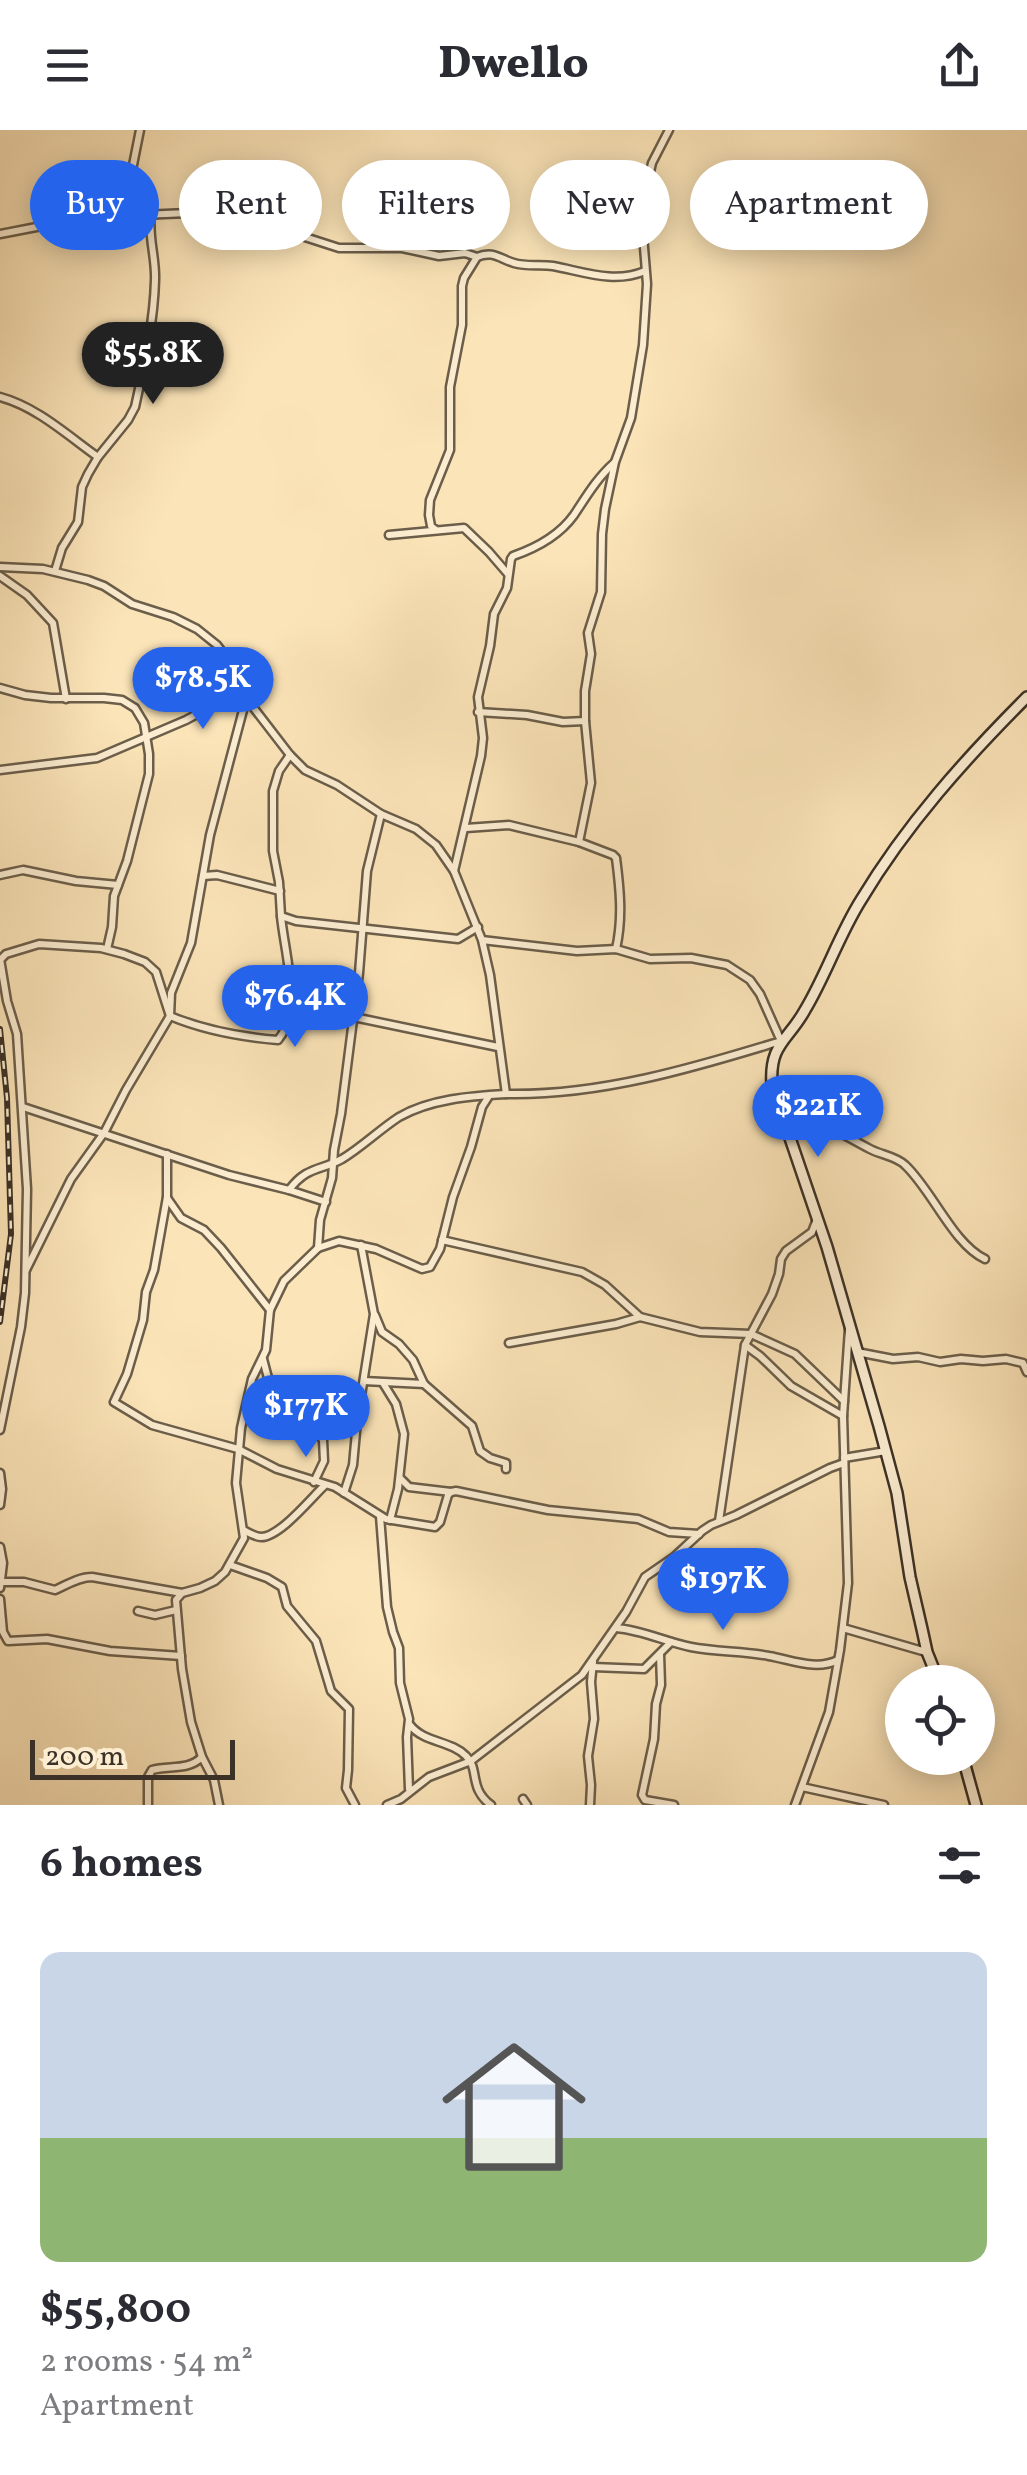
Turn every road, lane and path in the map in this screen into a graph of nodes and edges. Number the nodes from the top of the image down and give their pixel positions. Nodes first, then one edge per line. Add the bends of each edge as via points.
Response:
1 (140, 130) edge
2 (669, 130) edge
3 (135, 160) edge
4 (159, 215) edge
5 (30, 229) edge
6 (0, 234) edge
7 (153, 250) edge
8 (478, 256) junction
9 (645, 270) junction
10 (0, 397) edge
11 (98, 457) junction
12 (615, 462) junction
13 (436, 530) junction
14 (389, 535) dead end
15 (0, 568) edge
16 (55, 571) junction
17 (508, 574) junction
18 (0, 576) edge
19 (0, 688) edge
20 (241, 690) junction
21 (1027, 697) edge
22 (246, 698) junction
23 (66, 700) junction
24 (478, 712) junction
25 (585, 721) junction
26 (146, 736) junction
27 (290, 754) junction
28 (0, 770) edge
29 (381, 814) junction
30 (466, 828) junction
31 (578, 842) junction
32 (454, 871) junction
33 (0, 875) edge
34 (203, 876) junction
35 (118, 884) junction
36 (280, 892) junction
37 (281, 916) junction
38 (478, 927) junction
39 (361, 928) junction
40 (482, 940) junction
41 (107, 949) junction
42 (616, 949) junction
43 (0, 959) edge
44 (170, 1016) junction
45 (354, 1018) junction
46 (782, 1041) junction
47 (498, 1046) junction
48 (506, 1094) junction
49 (489, 1096) junction
50 (778, 1103) junction
51 (23, 1106) junction
52 (104, 1133) junction
53 (167, 1154) junction
54 (332, 1162) junction
55 (289, 1190) junction
56 (166, 1197) junction
57 (326, 1202) junction
58 (818, 1218) junction
59 (442, 1240) junction
60 (361, 1244) junction
61 (318, 1248) junction
62 (985, 1259) dead end
63 (26, 1270) junction
64 (270, 1310) junction
65 (374, 1314) junction
66 (847, 1315) junction
67 (640, 1317) junction
68 (751, 1334) junction
69 (508, 1343) dead end
70 (744, 1345) junction
71 (856, 1352) junction
72 (263, 1358) junction
73 (1027, 1372) edge
74 (364, 1380) junction
75 (384, 1383) junction
76 (424, 1384) junction
77 (844, 1401) junction
78 (843, 1416) junction
79 (0, 1430) edge
80 (238, 1449) junction
81 (886, 1451) junction
82 (844, 1460) junction
83 (506, 1468) dead end
84 (0, 1473) edge
85 (399, 1475) junction
86 (314, 1482) junction
87 (326, 1484) junction
88 (450, 1492) junction
89 (344, 1493) junction
90 (0, 1505) edge
91 (380, 1516) junction
92 (390, 1520) junction
93 (719, 1522) junction
94 (245, 1532) junction
95 (699, 1534) junction
96 (0, 1547) edge
97 (230, 1564) junction
98 (0, 1585) edge
99 (182, 1593) junction
100 (0, 1599) edge
101 (176, 1610) junction
102 (138, 1611) dead end
103 (616, 1628) junction
104 (843, 1628) junction
105 (671, 1642) junction
106 (928, 1652) junction
107 (660, 1654) junction
108 (181, 1656) junction
109 (839, 1659) junction
110 (593, 1663) junction
111 (821, 1665) junction
112 (933, 1665) edge
113 (834, 1684) junction
114 (409, 1723) junction
115 (202, 1758) junction
116 (471, 1761) junction
117 (968, 1775) edge
118 (802, 1787) junction
119 (410, 1791) junction
120 (482, 1802) edge
121 (853, 1802) edge
122 (148, 1805) edge
123 (219, 1805) edge
124 (354, 1805) edge
125 (391, 1805) edge
126 (491, 1805) edge
127 (590, 1805) edge
128 (674, 1805) edge
129 (795, 1805) edge
130 (884, 1805) edge
131 (976, 1805) edge

1 - 3 street
2 - 9 street via 643,203
4 - 8 street via 188,213 280,229 339,248
5 - 6 street
7 - 11 street via 152,316 134,407
8 - 9 street via 610,278
8 - 13 street via 462,286 450,450 429,507
9 - 12 street via 634,406
10 - 11 street
11 - 16 street
12 - 17 street via 556,533 513,556
12 - 25 street via 602,534 601,592 588,633
13 - 14 street
13 - 17 street via 464,528
15 - 16 street
16 - 20 street via 197,628 226,657
17 - 24 street via 494,614
18 - 23 street via 52,623
19 - 23 street
20 - 22 street
20 - 26 street
21 - 46 street via 903,838
22 - 27 street
22 - 34 street
23 - 26 street via 122,700 144,723
24 - 25 street
24 - 30 street via 482,747
25 - 31 street via 591,783
26 - 28 street via 98,758
26 - 35 street via 149,774
27 - 29 street
27 - 36 street via 273,790 272,851
29 - 32 street via 426,837
29 - 39 street
30 - 31 street via 510,826
30 - 32 street
31 - 42 street via 616,858
32 - 38 street
33 - 35 street via 23,870
34 - 36 street
34 - 44 street
35 - 41 street
36 - 37 street
37 - 39 street
37 - 44 street via 291,978 281,1038 258,1040
38 - 39 street via 458,939
38 - 40 street
39 - 45 street
40 - 42 street via 577,952
40 - 47 street
41 - 43 street via 39,944
41 - 44 street via 156,972
42 - 46 street via 740,972 760,994
43 - 51 street via 18,1034
44 - 52 street
45 - 47 street
45 - 54 street
46 - 48 street via 644,1078
46 - 50 street via 771,1070
47 - 48 street
48 - 49 street
49 - 54 street via 414,1110
49 - 59 street
50 - 58 street
50 - 62 street via 899,1160
51 - 52 street
51 - 63 street
52 - 53 street
52 - 63 street via 78,1168
53 - 55 street
53 - 56 street
54 - 55 street via 312,1169
54 - 57 street
55 - 57 street
56 - 64 street via 181,1218 221,1248
56 - 80 street via 143,1320 114,1402 161,1429
57 - 61 street
58 - 66 street
58 - 68 street via 781,1259
59 - 60 street via 434,1263 422,1270
59 - 67 street via 582,1272
60 - 61 street via 339,1241
60 - 65 street
61 - 64 street via 284,1281
63 - 79 street via 22,1327
64 - 72 street
65 - 74 street
65 - 76 street
66 - 71 street
66 - 77 street
67 - 68 street via 700,1332
67 - 69 street
68 - 70 street
68 - 77 street via 794,1354
70 - 78 street via 791,1386
70 - 93 street
71 - 73 street via 940,1362 1006,1358
71 - 81 street
72 - 80 street via 244,1406
72 - 86 street via 268,1378 300,1401 322,1440 324,1461
74 - 75 street
74 - 89 street
75 - 76 street
75 - 85 street via 404,1426
76 - 83 street via 472,1426 480,1450
77 - 78 street
78 - 82 street
80 - 86 street
80 - 94 street
81 - 82 street
81 - 106 street
82 - 93 street
82 - 104 street
84 - 90 street
85 - 88 street via 409,1486
85 - 92 street
86 - 87 street
87 - 89 street
87 - 94 street via 275,1532
88 - 92 street via 435,1527
88 - 95 street
89 - 91 street
91 - 92 street
91 - 114 street via 387,1606
93 - 95 street
94 - 97 street
95 - 103 street via 645,1577
96 - 98 street
97 - 99 street via 215,1580
97 - 124 street via 282,1588 290,1610 316,1641 331,1692 348,1709 346,1788
98 - 99 street via 17,1581 55,1590 92,1577
99 - 101 street
100 - 108 street via 8,1641 47,1638
101 - 102 street
101 - 108 street
103 - 105 street
103 - 110 street
104 - 106 street
104 - 109 street
105 - 107 street
105 - 111 street
106 - 112 street
107 - 110 street via 644,1669
107 - 128 street via 642,1794 644,1800
108 - 115 street
109 - 111 street
109 - 113 street
110 - 116 street
110 - 127 street
111 - 113 street
113 - 118 street
114 - 116 street
114 - 119 street
115 - 122 street via 152,1770
115 - 123 street
116 - 119 street
116 - 120 street
117 - 131 street
118 - 121 street
118 - 129 street
119 - 125 street
120 - 126 street
121 - 130 street

